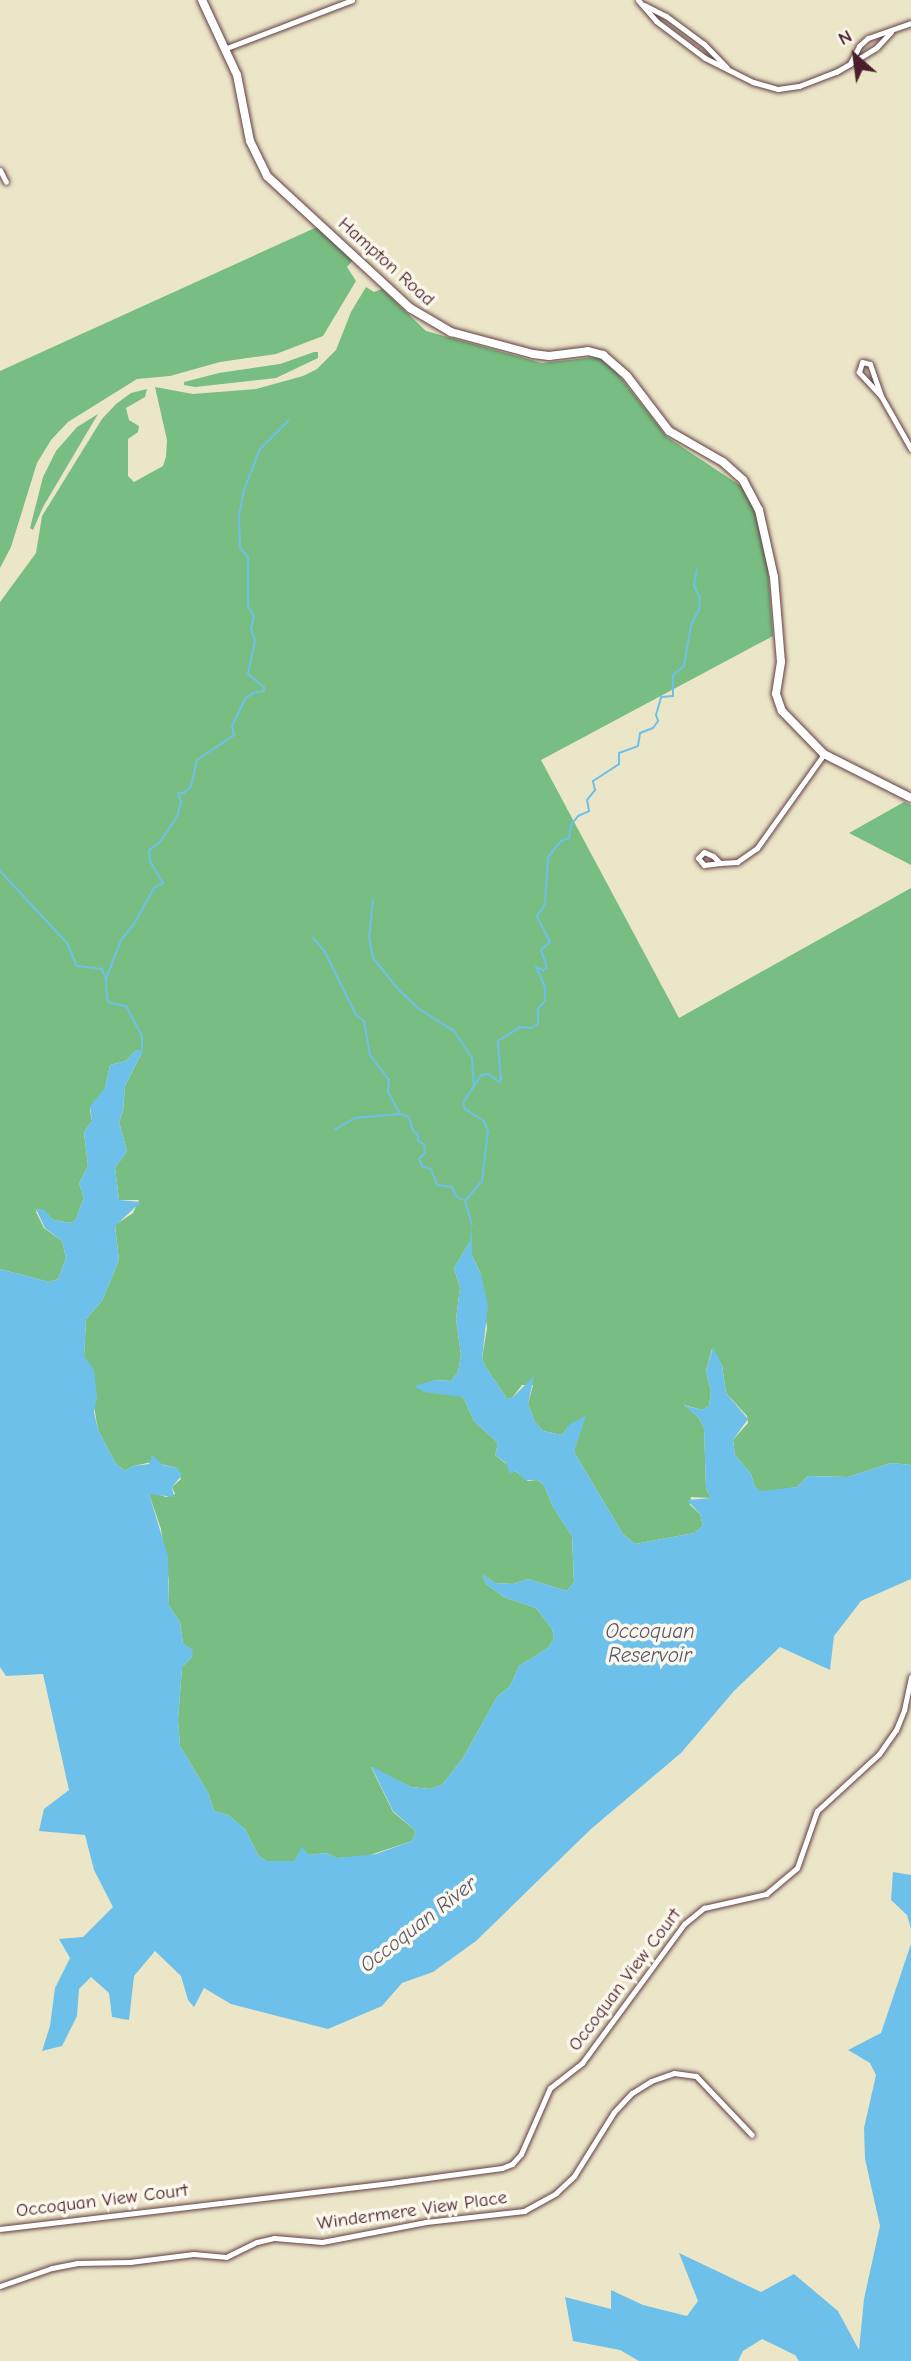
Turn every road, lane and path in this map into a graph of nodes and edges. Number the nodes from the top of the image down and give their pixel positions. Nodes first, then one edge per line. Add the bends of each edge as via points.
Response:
1 (202, 0) edge
2 (352, 0) edge
3 (641, 2) edge
4 (911, 23) edge
5 (891, 32) junction
6 (224, 49) junction
7 (850, 64) junction
8 (727, 68) junction
9 (0, 170) edge
10 (6, 183) dead end
11 (881, 396) junction
12 (911, 449) edge
13 (824, 754) junction
14 (911, 798) edge
15 (720, 863) dead end
16 (911, 1677) edge
17 (752, 2135) dead end
18 (0, 2229) edge
19 (0, 2286) edge

1 - 6 street, Hampton Road
2 - 6 street
3 - 8 street via 701,42
3 - 8 street via 671,34
4 - 5 street
5 - 7 street
5 - 7 street via 868,38
6 - 13 street, Hampton Road via 239,82 250,141 267,176 410,308 451,332 533,354 587,351 603,355 627,376 669,430 723,462 743,480 759,510 774,577 781,662 778,704
7 - 8 street via 821,79 782,89
9 - 10 street
11 - 11 street via 870,364 862,362 859,372
11 - 12 street
13 - 14 street, Hampton Road
13 - 15 street via 757,848 741,861
16 - 18 street, Occoquan View Court via 896,1730 879,1754 817,1811 797,1868 766,1894 704,1908 684,1924 582,2063 550,2088 521,2154 512,2164
17 - 19 street, Windermere View Place via 696,2076 675,2073 632,2093 614,2112 574,2176 556,2193 524,2211 426,2222 322,2242 274,2238 226,2257 193,2254 63,2265

